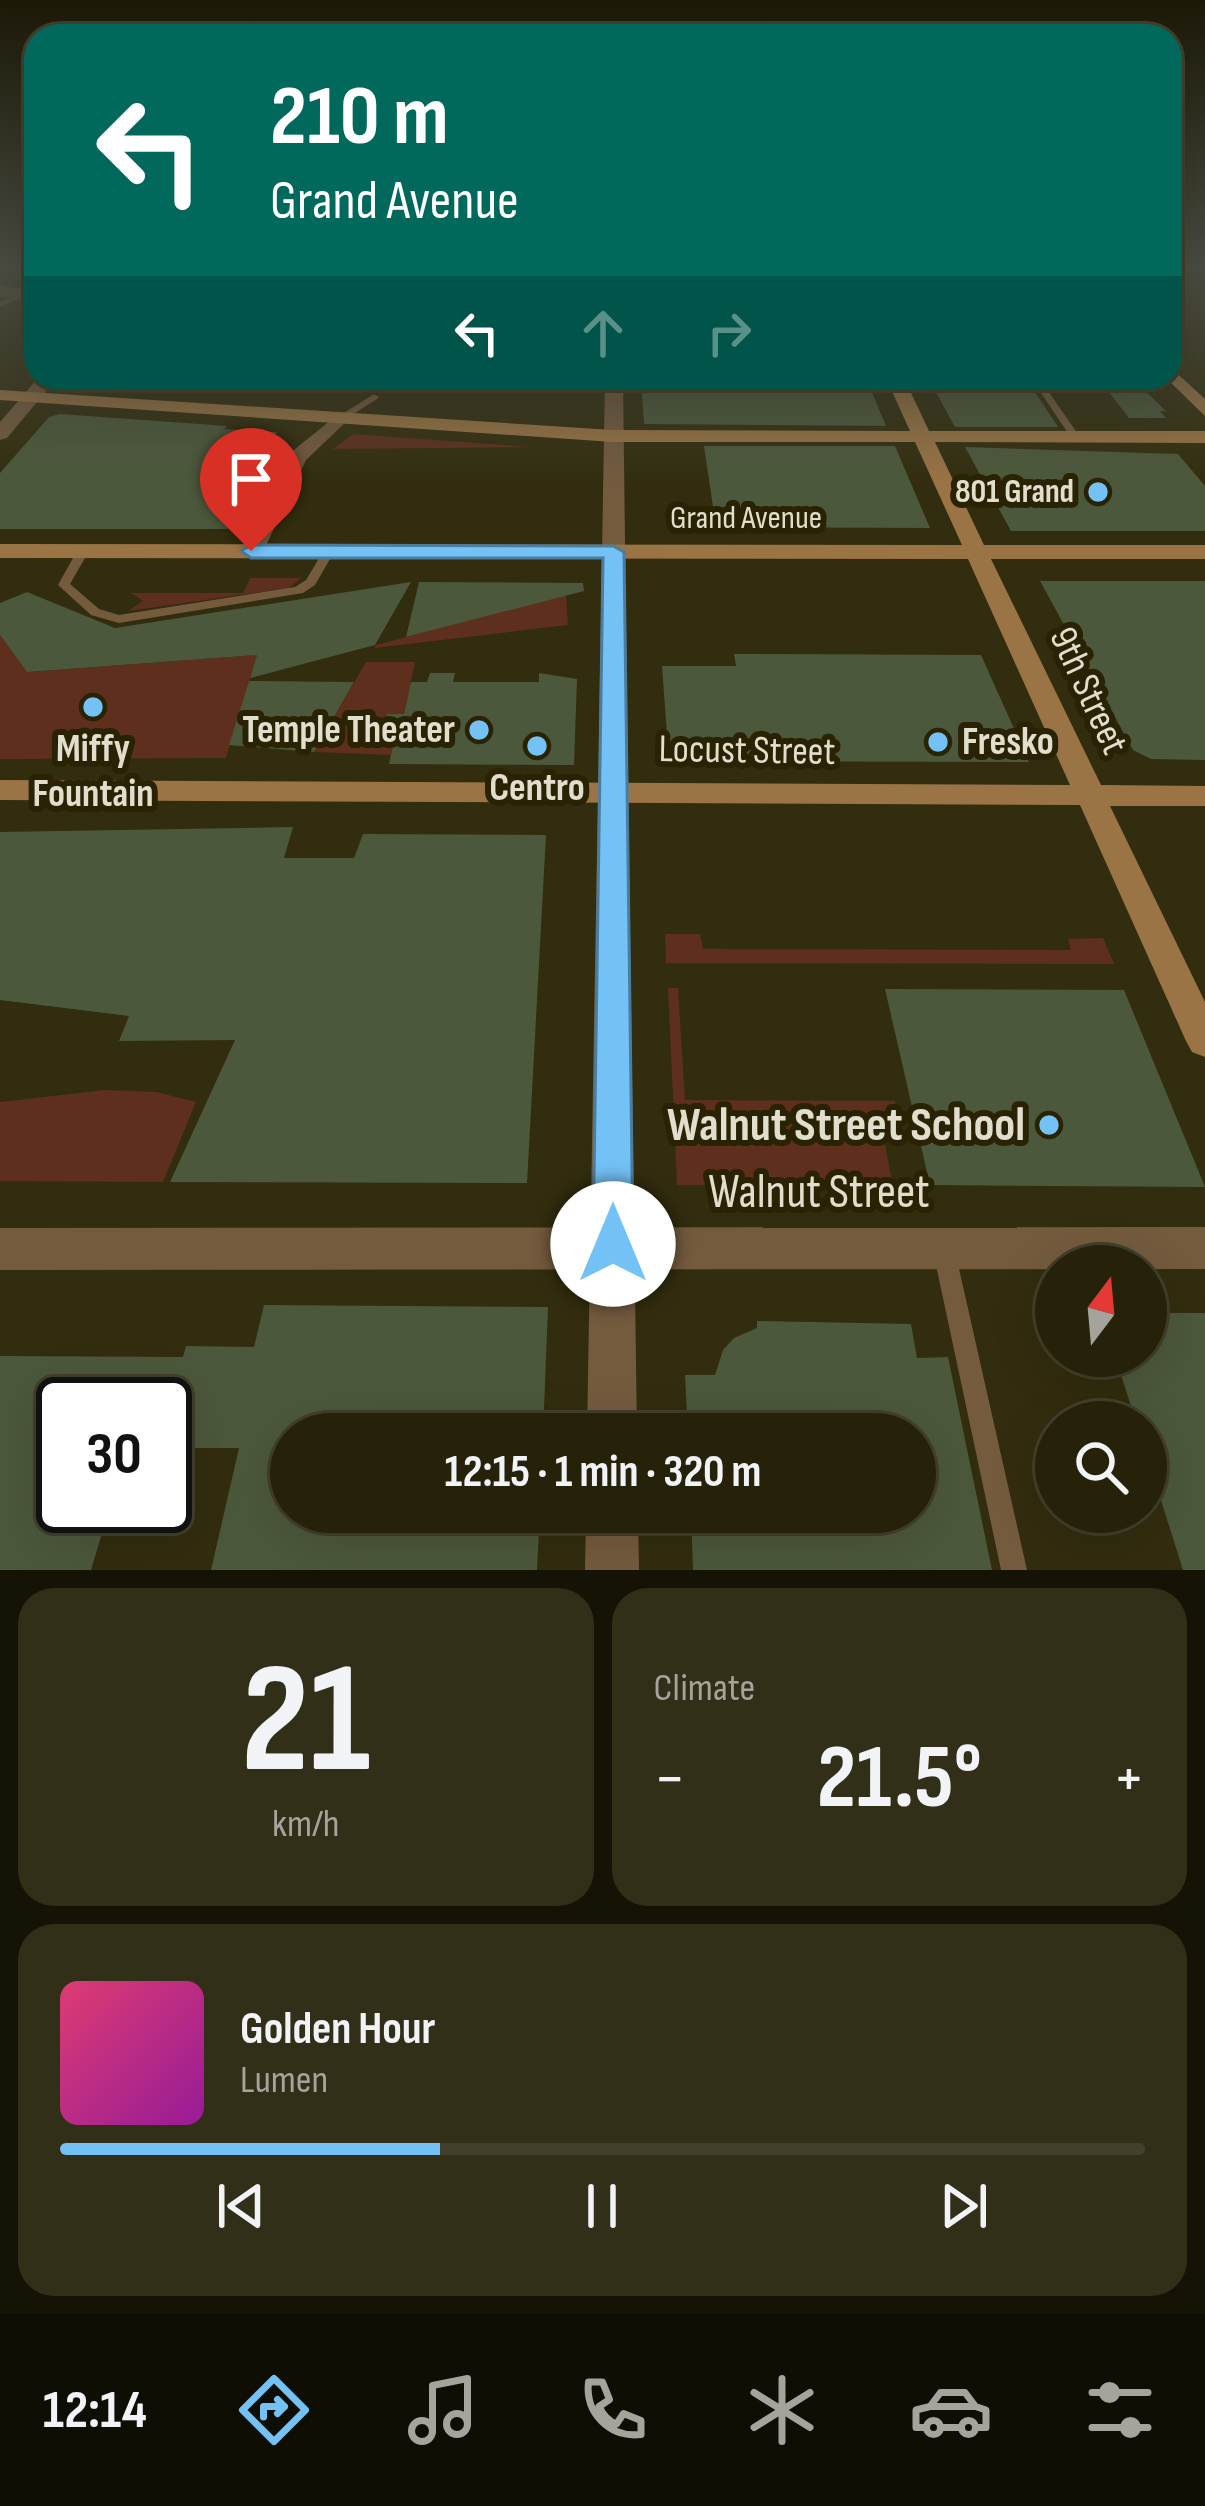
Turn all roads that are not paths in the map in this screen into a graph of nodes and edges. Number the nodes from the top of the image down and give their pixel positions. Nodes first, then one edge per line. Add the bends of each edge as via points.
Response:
1 (1182, 385) edge
2 (37, 390) edge
3 (614, 390) edge
4 (900, 390) edge
5 (1043, 390) edge
6 (372, 393) dead end
7 (0, 395) edge
8 (31, 397) junction
9 (1205, 410) edge
10 (341, 418) junction
11 (0, 434) edge
12 (613, 436) junction
13 (921, 436) junction
14 (1075, 437) junction
15 (1205, 437) edge
16 (0, 551) edge
17 (83, 551) junction
18 (251, 551) junction
19 (975, 551) junction
20 (328, 552) junction
21 (613, 552) junction
22 (1205, 552) edge
23 (0, 790) edge
24 (613, 791) junction
25 (1092, 796) junction
26 (1205, 796) edge
27 (1205, 1041) edge
28 (613, 1244) junction
29 (943, 1247) junction
30 (1205, 1248) edge
31 (0, 1249) edge
32 (613, 1413) edge
33 (612, 1533) edge
34 (612, 1570) edge
35 (1014, 1570) edge

1 - 9 main road
2 - 8 street
3 - 12 street
4 - 13 main road, 9th Street
5 - 14 lane
6 - 10 lane
7 - 8 main road
8 - 10 main road
8 - 11 street
10 - 12 main road
10 - 18 street via 300,452
12 - 13 main road
12 - 21 street
13 - 14 main road
13 - 19 main road, 9th Street
14 - 15 main road
16 - 17 main road, Grand Avenue
17 - 18 main road, Grand Avenue
17 - 20 lane via 64,585 95,612 119,619 298,590
18 - 20 main road, Grand Avenue
19 - 21 main road, Grand Avenue
19 - 22 main road, Grand Avenue
19 - 25 main road, 9th Street
20 - 21 main road, Grand Avenue
21 - 24 street
23 - 24 main road, Locust Street
24 - 25 main road, Locust Street
24 - 28 street
25 - 26 main road, Locust Street
25 - 27 main road, 9th Street
28 - 29 street, Walnut Street
28 - 31 street, Walnut Street
28 - 32 street
29 - 30 street, Walnut Street
29 - 35 lane
33 - 34 street

